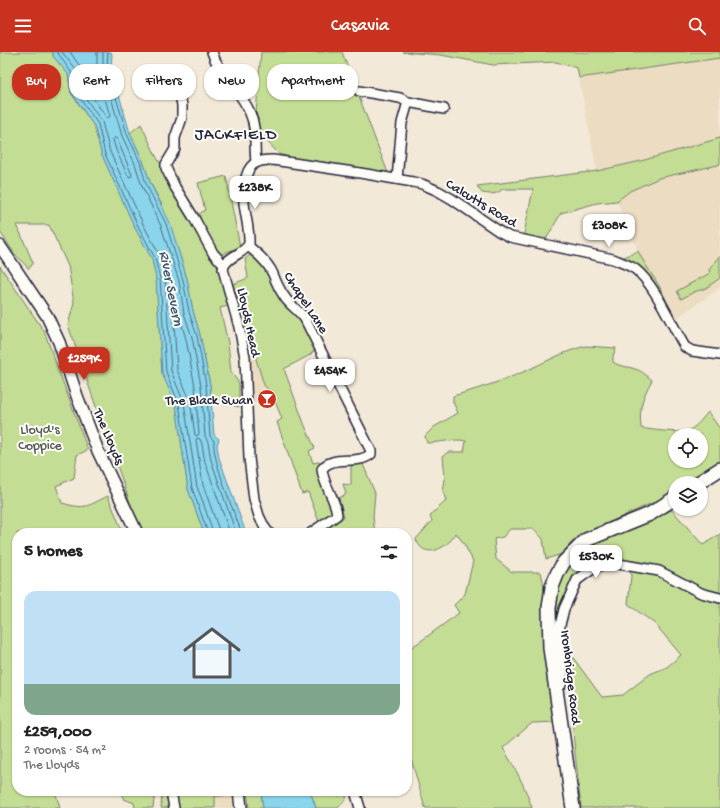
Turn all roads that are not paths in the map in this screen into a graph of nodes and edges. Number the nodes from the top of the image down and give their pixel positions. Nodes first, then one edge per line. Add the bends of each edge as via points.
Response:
1 (212, 52) edge
2 (359, 91) dead end
3 (181, 100) edge
4 (408, 102) junction
5 (444, 109) dead end
6 (256, 162) junction
7 (397, 179) junction
8 (0, 246) edge
9 (248, 246) junction
10 (224, 264) junction
11 (720, 355) edge
12 (720, 469) edge
13 (708, 477) edge
14 (668, 502) edge
15 (135, 528) edge
16 (264, 528) edge
17 (318, 528) edge
18 (720, 598) edge
19 (556, 689) junction
20 (172, 796) edge
21 (240, 796) edge
22 (356, 796) edge
23 (174, 808) edge
24 (242, 808) edge
25 (360, 808) edge
26 (573, 808) edge

1 - 6 street via 251,113
2 - 4 street via 400,98
3 - 10 street via 182,118 175,138 175,149 166,168 213,253
4 - 5 street
4 - 7 street via 402,123
6 - 7 street, Calcutts Road via 273,160
6 - 9 street via 246,174 243,194
7 - 11 street, Calcutts Road via 438,191 510,237 613,260 635,270 645,278 685,347 692,351
8 - 15 street, The Lloyds via 47,316 98,451
9 - 10 street
9 - 17 street, Chapel Lane via 263,260 283,296 305,319 371,452 366,458 327,463 322,469 337,515
10 - 16 street, Lloyds Head via 245,357 249,458 254,499
12 - 13 main road
14 - 19 main road, Ironbridge Road via 650,514 586,540 564,562 552,587 549,608 550,648
18 - 19 street via 701,593 659,571 613,563 591,570 577,580 564,609 559,644 563,678 561,685
19 - 26 main road, Ironbridge Road
20 - 23 street
21 - 24 street
22 - 25 street

